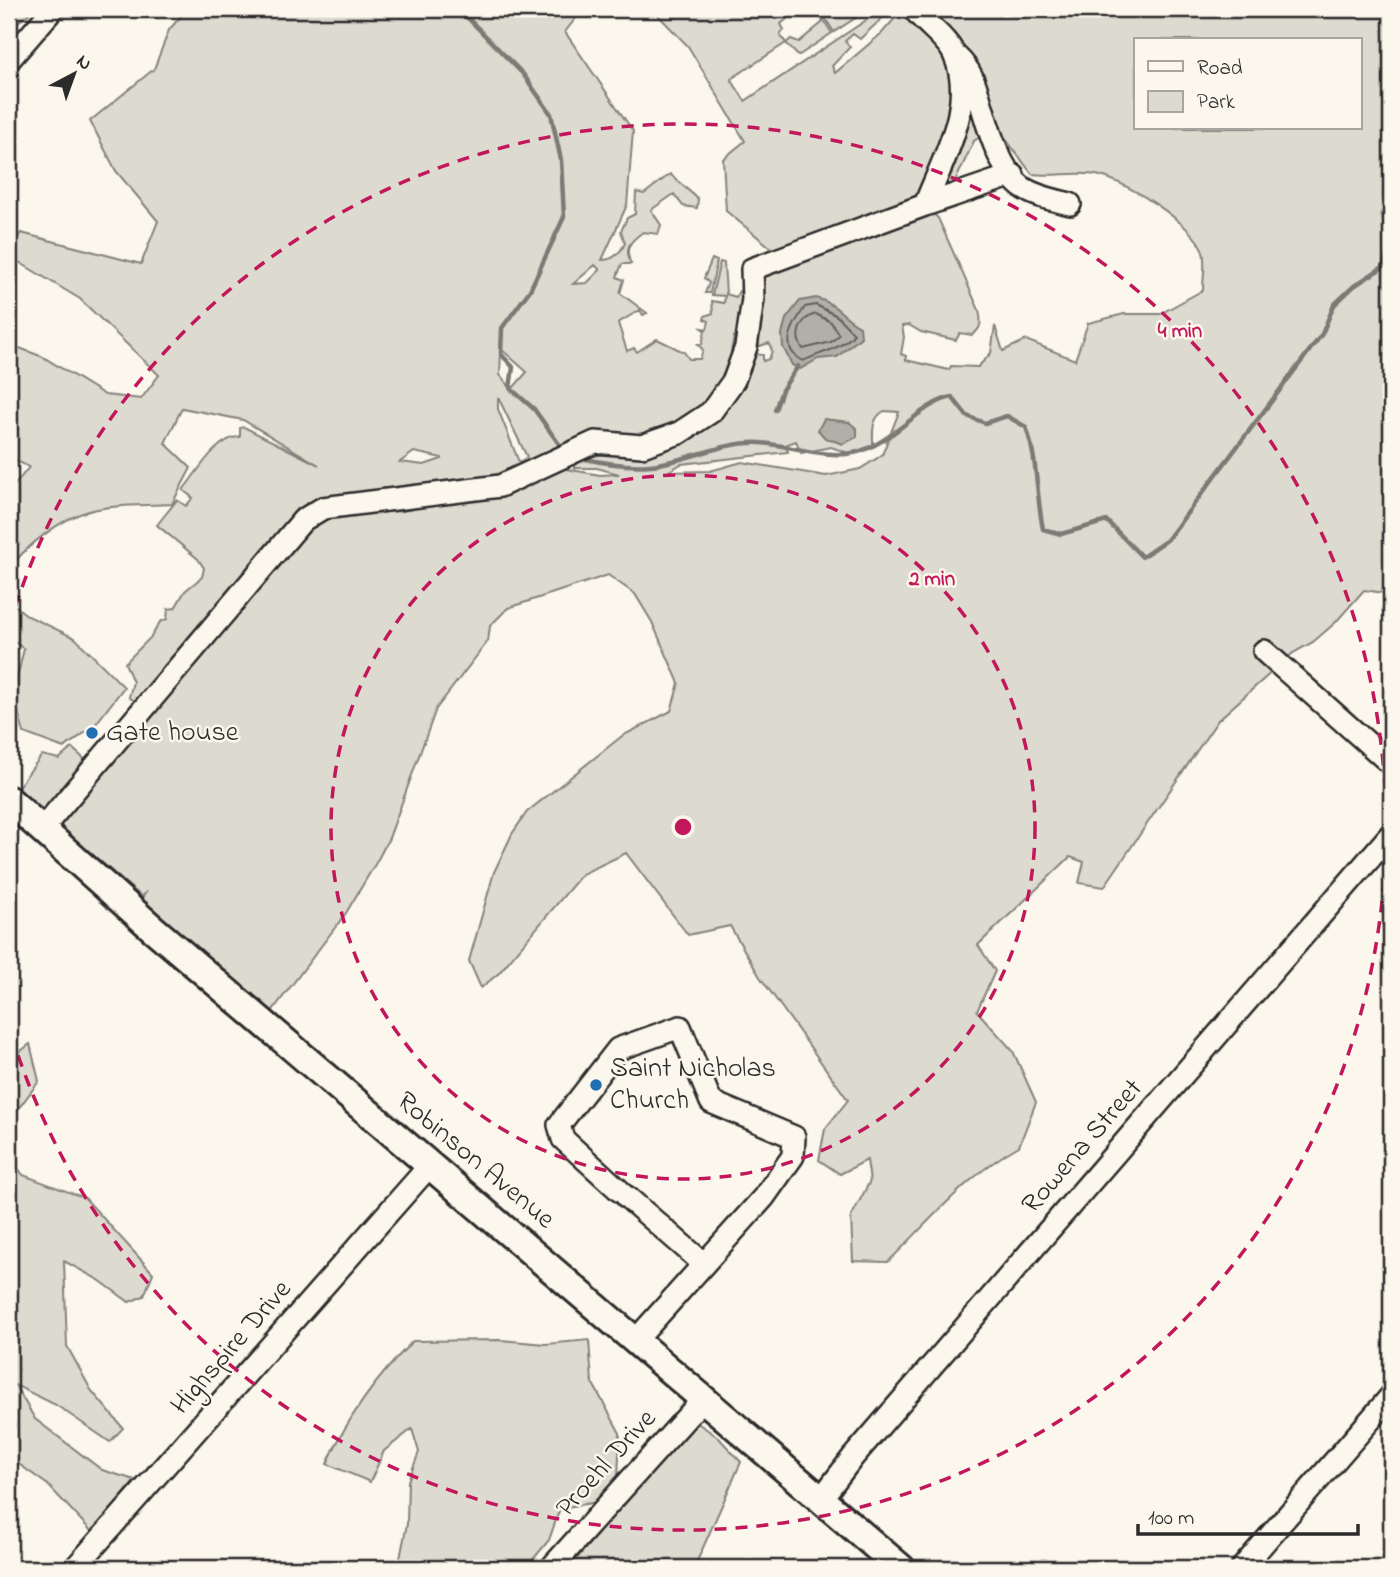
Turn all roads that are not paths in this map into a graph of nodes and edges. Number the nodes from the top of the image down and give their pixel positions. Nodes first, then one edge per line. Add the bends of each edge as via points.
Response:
1 (52, 9) edge
2 (917, 12) edge
3 (13, 48) edge
4 (954, 53) junction
5 (1013, 176) junction
6 (1070, 204) dead end
7 (925, 205) junction
8 (1265, 651) dead end
9 (1391, 764) edge
10 (9, 800) edge
11 (42, 829) junction
12 (1391, 834) edge
13 (431, 1164) junction
14 (704, 1264) junction
15 (636, 1340) junction
16 (1391, 1396) edge
17 (704, 1398) junction
18 (821, 1499) junction
19 (75, 1568) edge
20 (551, 1568) edge
21 (901, 1568) edge
22 (1242, 1568) edge

1 - 3 street
2 - 4 street
4 - 5 street via 974,76 993,138
4 - 7 street via 961,83 960,108
5 - 6 street via 1021,187
5 - 7 street
7 - 11 street via 752,269 746,347 734,380 711,412 679,433 642,446 595,442 500,486 323,508 303,520
8 - 9 street
10 - 11 main road, Robinson Avenue
11 - 13 main road, Robinson Avenue
12 - 18 street, Rowena Street
13 - 15 main road, Robinson Avenue
13 - 19 street, Highspire Drive
14 - 14 street via 764,1197 793,1156 794,1137 711,1102 680,1027 618,1049 559,1125 563,1139
14 - 15 street
15 - 17 main road, Robinson Avenue
16 - 22 street
17 - 18 main road, Robinson Avenue
17 - 20 street, Proehl Drive
18 - 21 main road, Robinson Avenue

